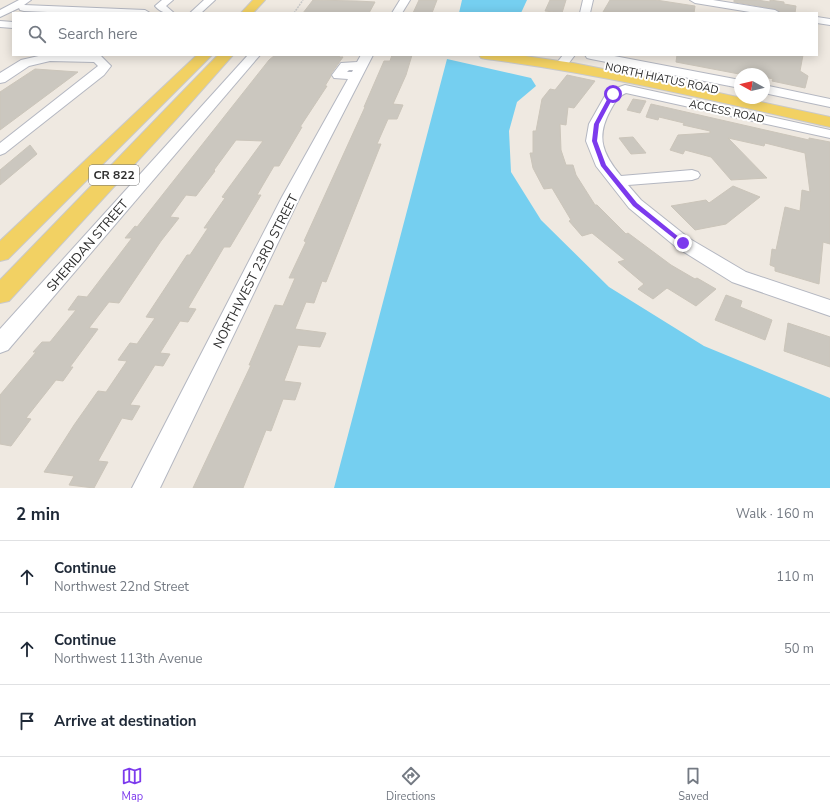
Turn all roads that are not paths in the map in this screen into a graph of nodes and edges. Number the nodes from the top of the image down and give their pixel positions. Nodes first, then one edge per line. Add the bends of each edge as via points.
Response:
1 (154, 0) edge
2 (168, 0) edge
3 (210, 0) edge
4 (259, 0) edge
5 (405, 0) edge
6 (588, 0) edge
7 (695, 0) edge
8 (20, 7) edge
9 (117, 12) edge
10 (137, 12) edge
11 (168, 12) edge
12 (196, 12) edge
13 (247, 12) edge
14 (398, 12) edge
15 (585, 12) edge
16 (769, 12) edge
17 (12, 13) edge
18 (0, 14) edge
19 (818, 20) edge
20 (0, 21) edge
21 (830, 22) edge
22 (0, 24) edge
23 (12, 25) edge
24 (204, 56) edge
25 (225, 56) edge
26 (253, 56) edge
27 (502, 56) edge
28 (542, 56) edge
29 (596, 56) edge
30 (565, 60) edge
31 (361, 66) edge
32 (0, 79) edge
33 (734, 83) edge
34 (770, 90) edge
35 (734, 93) edge
36 (770, 100) edge
37 (830, 103) edge
38 (830, 113) edge
39 (830, 122) edge
40 (830, 134) edge
41 (0, 150) edge
42 (692, 175) dead end
43 (616, 181) junction
44 (0, 254) edge
45 (0, 295) edge
46 (830, 308) edge
47 (0, 344) edge
48 (146, 488) edge

1 - 10 street
2 - 11 street via 160,6
3 - 12 street
4 - 13 main road
5 - 14 street
6 - 15 street
7 - 16 street
8 - 9 street
8 - 18 street
17 - 20 street
19 - 21 street
22 - 23 street
24 - 44 main road, CR 822
25 - 45 main road, SHERIDAN STREET / CR 822
26 - 47 street, SHERIDAN STREET
27 - 30 main road, NORTH HIATUS ROAD
28 - 30 main road, NORTH HIATUS ROAD
29 - 33 street
30 - 35 main road, NORTH HIATUS ROAD
30 - 39 main road, NORTH HIATUS ROAD
31 - 48 street, NORTHWEST 23RD STREET via 291,197
32 - 41 street via 25,64 50,57 97,59 105,66
34 - 37 street
36 - 38 main road
40 - 43 street, ACCESS ROAD via 625,89 613,94 596,124 594,141 604,166
42 - 43 street
43 - 46 street via 635,204 683,243 739,277

